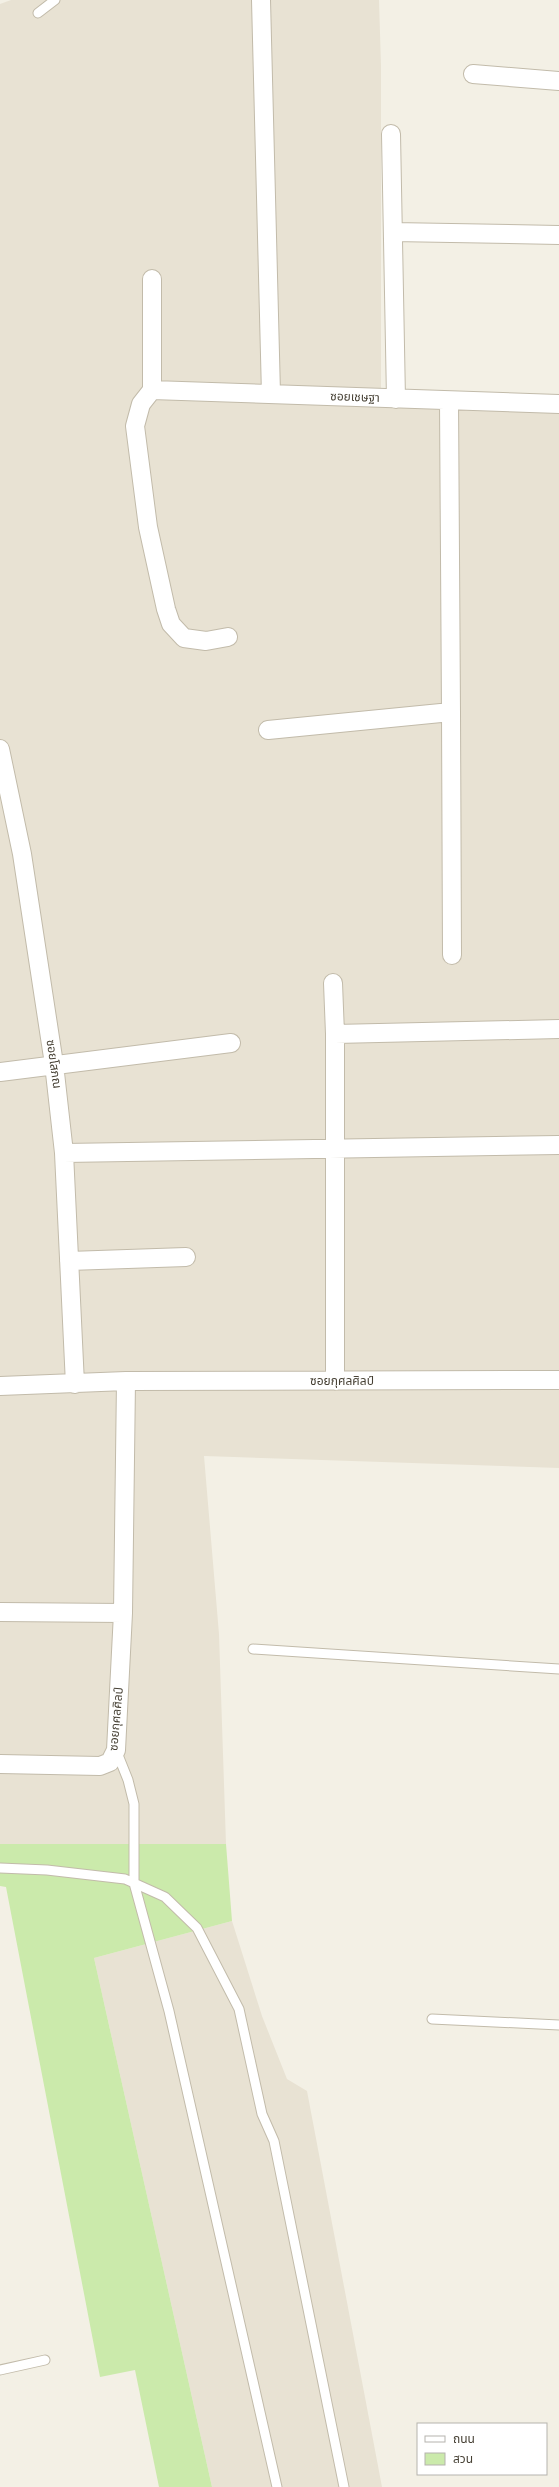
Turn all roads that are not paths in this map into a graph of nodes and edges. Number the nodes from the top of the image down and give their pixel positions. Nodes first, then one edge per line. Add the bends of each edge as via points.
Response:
1 (55, 0) edge
2 (261, 0) edge
3 (38, 13) dead end
4 (473, 74) dead end
5 (559, 81) edge
6 (391, 134) dead end
7 (393, 232) junction
8 (559, 235) edge
9 (152, 279) dead end
10 (152, 390) junction
11 (271, 394) junction
12 (396, 399) junction
13 (448, 400) junction
14 (559, 404) edge
15 (228, 637) dead end
16 (451, 712) junction
17 (268, 730) dead end
18 (0, 751) edge
19 (4, 785) edge
20 (452, 955) dead end
21 (333, 983) dead end
22 (559, 1029) edge
23 (335, 1034) junction
24 (231, 1043) dead end
25 (54, 1064) junction
26 (0, 1072) edge
27 (559, 1145) edge
28 (336, 1148) junction
29 (64, 1153) junction
30 (186, 1257) dead end
31 (69, 1261) junction
32 (126, 1380) junction
33 (335, 1380) junction
34 (559, 1380) edge
35 (75, 1384) junction
36 (0, 1386) edge
37 (0, 1612) edge
38 (123, 1613) junction
39 (253, 1649) dead end
40 (559, 1670) edge
41 (116, 1750) junction
42 (0, 1764) edge
43 (0, 1868) edge
44 (134, 1883) junction
45 (432, 2019) dead end
46 (559, 2025) edge
47 (45, 2360) dead end
48 (0, 2370) edge
49 (277, 2487) edge
50 (344, 2487) edge

1 - 3 lane
2 - 11 street
4 - 5 street
6 - 7 street
7 - 8 street
7 - 12 street
9 - 10 street
10 - 11 street, ซอยเชษฐา
10 - 15 street via 141,404 135,426 148,527 166,609 171,624 184,638 206,641
11 - 12 street, ซอยเชษฐา
12 - 13 street, ซอยเชษฐา
13 - 14 street, ซอยเชษฐา
13 - 16 street
16 - 17 street
16 - 20 street
18 - 19 street, ซอยโสภณ
19 - 25 street, ซอยโสภณ
21 - 23 street
22 - 23 street
23 - 28 street
24 - 25 street
25 - 26 street
25 - 29 street, ซอยโสภณ
27 - 28 street
28 - 29 street
28 - 33 street
29 - 31 street, ซอยโสภณ
30 - 31 street
31 - 35 street, ซอยโสภณ
32 - 33 street, ซอยกุศลศิลป์
32 - 35 street, ซอยกุศลศิลป์
32 - 38 street, ซอยกุศลศิลป์
33 - 34 street, ซอยกุศลศิลป์
35 - 36 street, ซอยกุศลศิลป์
37 - 38 street
38 - 41 street, ซอยกุศลศิลป์
39 - 40 lane
41 - 42 street, ซอยกุศลศิลป์ via 110,1762 100,1766
41 - 44 lane via 134,1804
43 - 44 lane via 47,1870 125,1879
44 - 49 lane via 169,2011
44 - 50 lane via 165,1897 197,1928 239,2009 262,2114 274,2141
45 - 46 lane
47 - 48 lane

